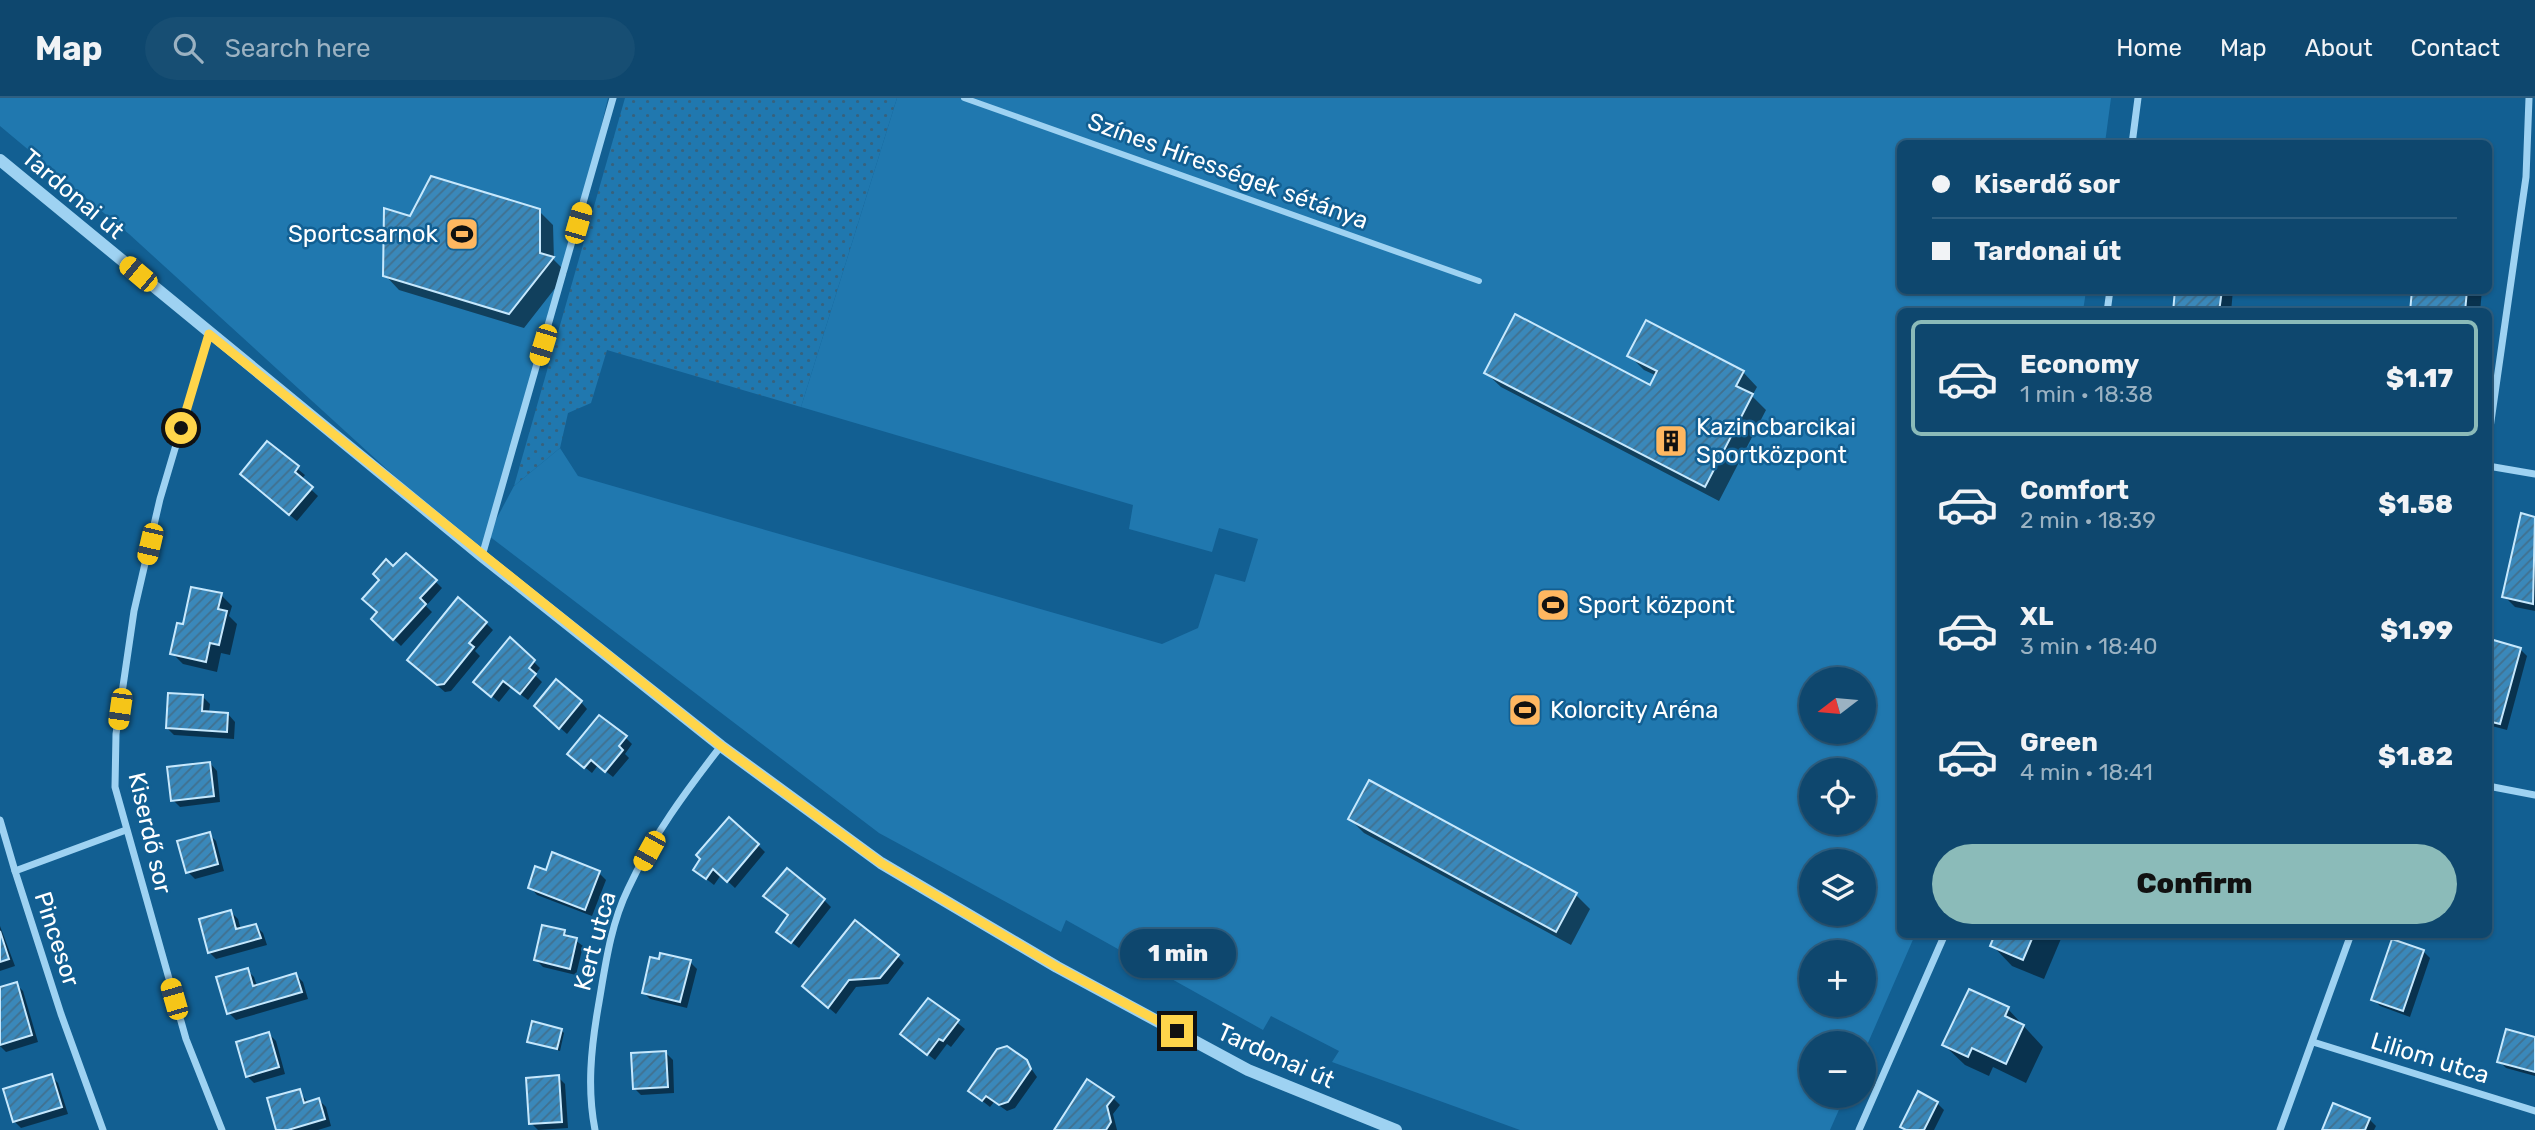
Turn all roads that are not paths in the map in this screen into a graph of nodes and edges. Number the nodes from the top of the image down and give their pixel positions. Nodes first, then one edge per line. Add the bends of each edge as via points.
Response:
1 (613, 98) edge
2 (964, 98) edge
3 (2138, 98) edge
4 (2529, 98) edge
5 (2133, 140) edge
6 (0, 160) edge
7 (2526, 177) junction
8 (2535, 177) edge
9 (1479, 281) dead end
10 (209, 334) junction
11 (2492, 414) edge
12 (2492, 467) edge
13 (2535, 474) edge
14 (482, 556) junction
15 (721, 746) junction
16 (2492, 787) edge
17 (2535, 795) edge
18 (0, 820) edge
19 (126, 830) junction
20 (15, 872) junction
21 (1943, 938) edge
22 (2350, 938) edge
23 (2313, 1042) junction
24 (2535, 1111) edge
25 (103, 1130) edge
26 (222, 1130) edge
27 (596, 1130) edge
28 (1396, 1130) edge
29 (1859, 1130) edge
30 (2280, 1130) edge

1 - 14 street
2 - 9 street, Színes Hírességek sétánya
3 - 5 street
4 - 7 street
6 - 10 street, Tardonai út
7 - 8 street
7 - 11 street
10 - 14 street, Tardonai út
10 - 19 street, Kiserdő sor via 160,499 134,611 116,734 115,787
12 - 13 street
14 - 15 street, Tardonai út
15 - 27 street, Kert utca via 670,812 627,890 609,946 590,1053 591,1111
15 - 28 street, Tardonai út via 887,867 1057,967 1248,1070
16 - 17 street
18 - 20 street
19 - 20 street, Pincesor
19 - 26 street, Kiserdő sor via 186,1038
20 - 25 street, Pincesor
21 - 29 street
22 - 23 street
23 - 24 street, Liliom utca
23 - 30 street

